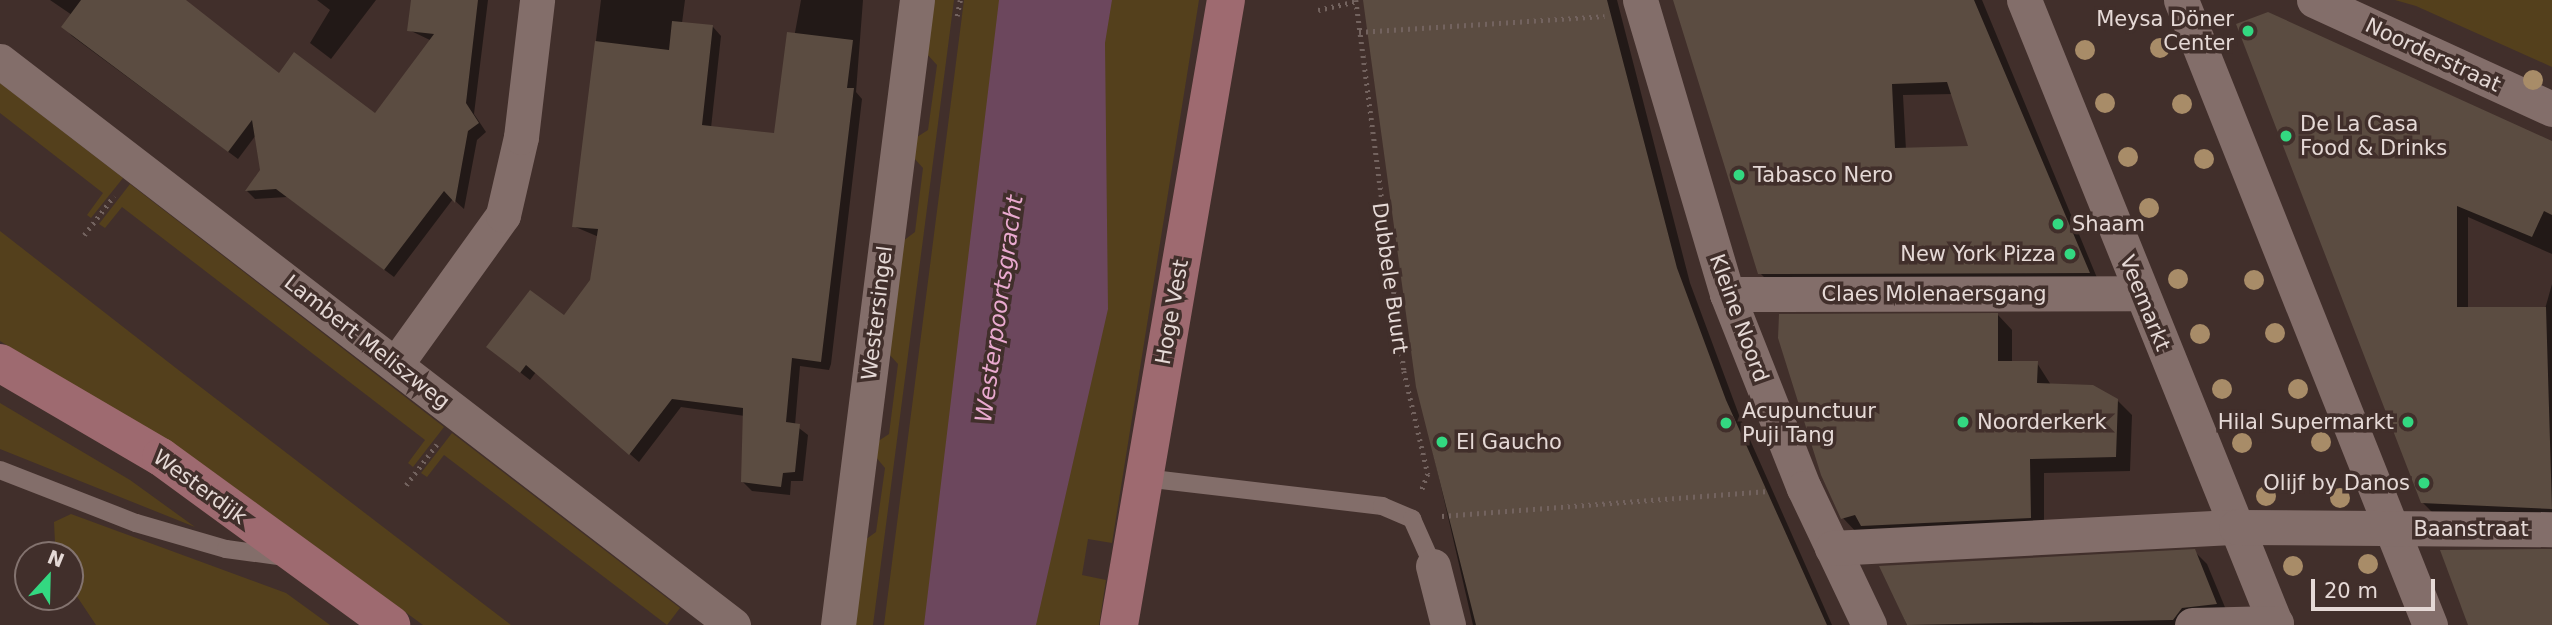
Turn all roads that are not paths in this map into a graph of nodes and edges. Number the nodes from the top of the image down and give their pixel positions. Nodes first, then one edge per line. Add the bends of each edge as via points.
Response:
1 (537, 0) edge
2 (917, 0) edge
3 (1226, 0) edge
4 (2024, 0) edge
5 (2181, 0) edge
6 (2314, 0) edge
7 (1641, 6) edge
8 (0, 61) edge
9 (2552, 110) edge
10 (2141, 293) junction
11 (1727, 294) junction
12 (0, 363) edge
13 (396, 364) junction
14 (0, 470) edge
15 (1143, 478) junction
16 (2236, 527) junction
17 (2552, 528) edge
18 (2390, 529) junction
19 (1832, 548) junction
20 (300, 559) junction
21 (1433, 566) joint
22 (383, 622) edge
23 (2276, 624) edge
24 (733, 625) edge
25 (838, 625) edge
26 (1119, 625) edge
27 (1448, 625) edge
28 (1869, 625) edge
29 (2192, 625) edge
30 (2430, 625) edge

1 - 13 street via 521,136 503,215
2 - 25 street, Westersingel
3 - 15 street, Hoge Vest
4 - 10 street, Veemarkt
5 - 18 street
6 - 9 street, Noorderstraat
7 - 11 street, Kleine Noord
8 - 13 street, Lambert Meliszweg
10 - 11 street, Claes Molenaersgang
10 - 16 street, Veemarkt
11 - 19 street, Kleine Noord
12 - 20 street, Westerdijk via 161,457
13 - 24 street, Lambert Meliszweg
14 - 20 lane via 136,523 226,550
15 - 21 lane via 1319,501 1371,503 1412,519
15 - 26 street, Hoge Vest
16 - 18 street
16 - 19 street
16 - 23 street, Veemarkt
17 - 18 street, Baanstraat
18 - 30 street
19 - 28 street, Kleine Noord
20 - 22 street, Westerdijk
21 - 27 street
23 - 29 street

